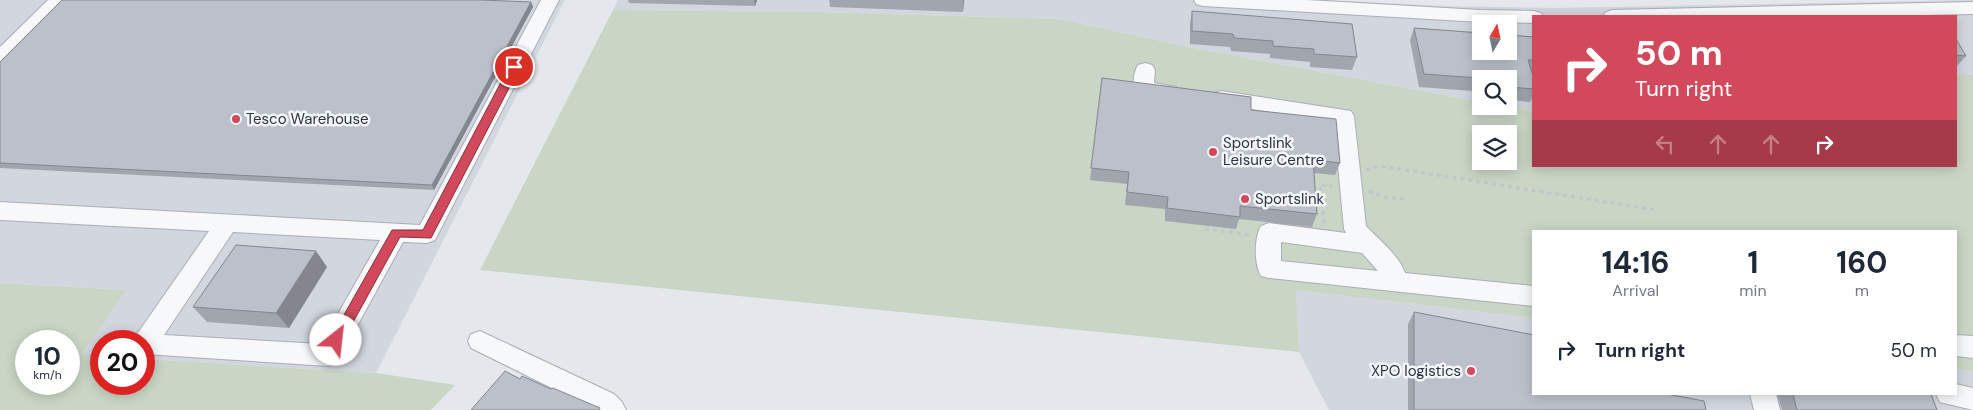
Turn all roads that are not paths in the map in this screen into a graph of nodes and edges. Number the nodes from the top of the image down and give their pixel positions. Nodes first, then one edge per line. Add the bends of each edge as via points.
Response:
1 (59, 0) edge
2 (550, 0) edge
3 (1203, 0) edge
4 (1973, 8) edge
5 (1658, 15) edge
6 (1532, 17) edge
7 (0, 58) edge
8 (1146, 70) dead end
9 (0, 212) edge
10 (226, 224) junction
11 (396, 233) junction
12 (1368, 241) junction
13 (1395, 282) junction
14 (1532, 296) edge
15 (480, 341) dead end
16 (1957, 345) edge
17 (1973, 347) edge
18 (522, 360) junction
19 (504, 381) edge
20 (1763, 395) edge
21 (1954, 395) edge
22 (1973, 399) edge
23 (613, 410) edge
24 (1767, 410) edge

1 - 7 lane
2 - 11 lane via 426,234
3 - 6 lane
4 - 5 lane
8 - 12 lane via 1144,89 1344,116 1355,229
9 - 10 lane
10 - 11 lane
10 - 11 lane via 144,344 328,355
12 - 13 lane via 1394,272
12 - 13 lane via 1362,244 1269,232 1269,269
13 - 14 lane
15 - 18 lane
16 - 17 lane
18 - 19 lane
18 - 23 lane via 605,402
20 - 24 lane
21 - 22 lane

